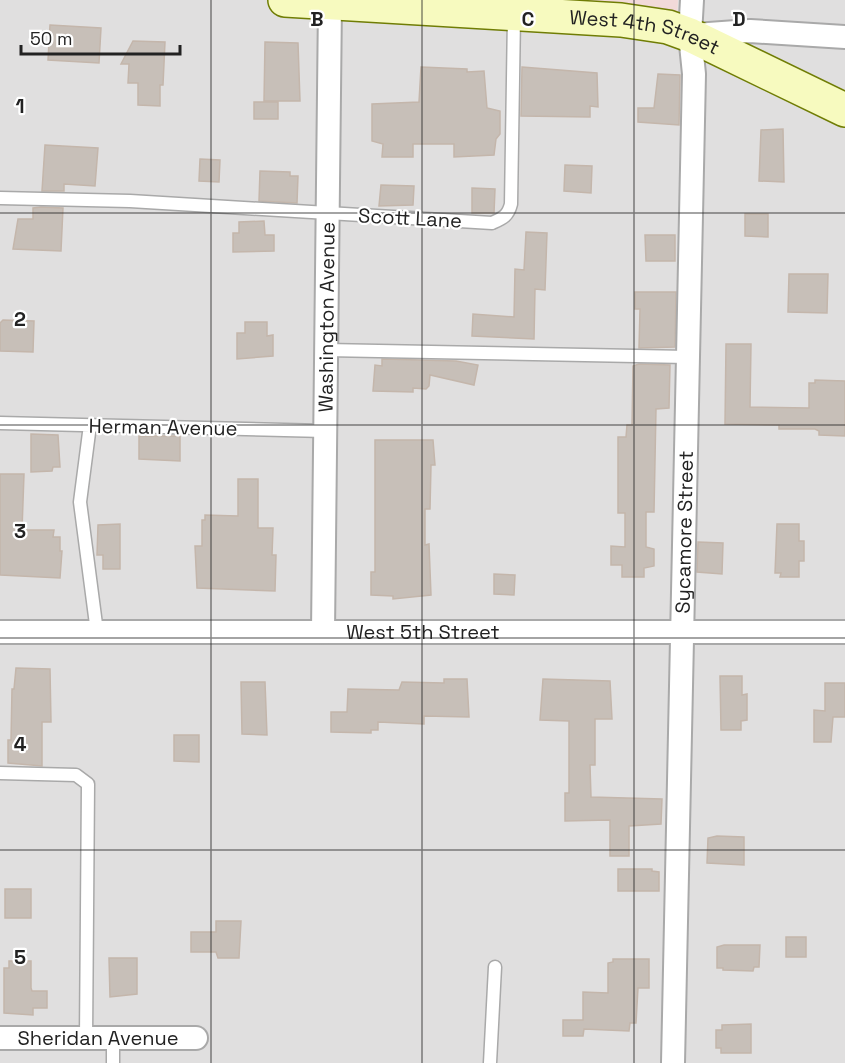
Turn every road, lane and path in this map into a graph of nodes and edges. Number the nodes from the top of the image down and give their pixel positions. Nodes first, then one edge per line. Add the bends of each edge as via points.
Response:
1 (285, 0) edge
2 (692, 0) edge
3 (330, 3) junction
4 (555, 8) edge
5 (503, 9) edge
6 (690, 35) junction
7 (845, 37) edge
8 (845, 110) edge
9 (0, 198) edge
10 (328, 214) junction
11 (326, 350) junction
12 (687, 357) junction
13 (0, 423) edge
14 (90, 425) junction
15 (325, 431) junction
16 (0, 632) edge
17 (97, 632) junction
18 (323, 632) junction
19 (681, 632) junction
20 (845, 632) edge
21 (0, 773) edge
22 (495, 967) dead end
23 (0, 1038) edge
24 (86, 1038) junction
25 (113, 1038) junction
26 (196, 1038) dead end
27 (113, 1063) edge
28 (490, 1063) edge
29 (673, 1063) edge

1 - 3 main road, West 4th Street
2 - 6 street, Sycamore Street
3 - 5 main road, West 4th Street
3 - 10 street, Washington Avenue
4 - 5 main road, West 4th Street
4 - 6 main road, West 4th Street via 645,22
5 - 10 lane, Scott Lane via 511,204 504,218 492,223
6 - 7 street via 750,31
6 - 8 main road, West 4th Street
6 - 12 street, Sycamore Street via 694,74
9 - 10 lane, Scott Lane via 130,201
10 - 11 street, Washington Avenue
11 - 12 lane
11 - 15 street, Washington Avenue
12 - 19 street, Sycamore Street
13 - 14 lane, Herman Avenue
14 - 15 lane, Herman Avenue
14 - 17 lane via 80,502
15 - 18 street, Washington Avenue
16 - 17 street, West 5th Street
17 - 18 street, West 5th Street
18 - 19 street, West 5th Street
19 - 20 street, West 5th Street
19 - 29 street, Sycamore Street
21 - 24 lane via 76,775 88,784
22 - 28 lane
23 - 24 street, Sheridan Avenue
24 - 25 street, Sheridan Avenue
25 - 26 street, Sheridan Avenue
25 - 27 lane

